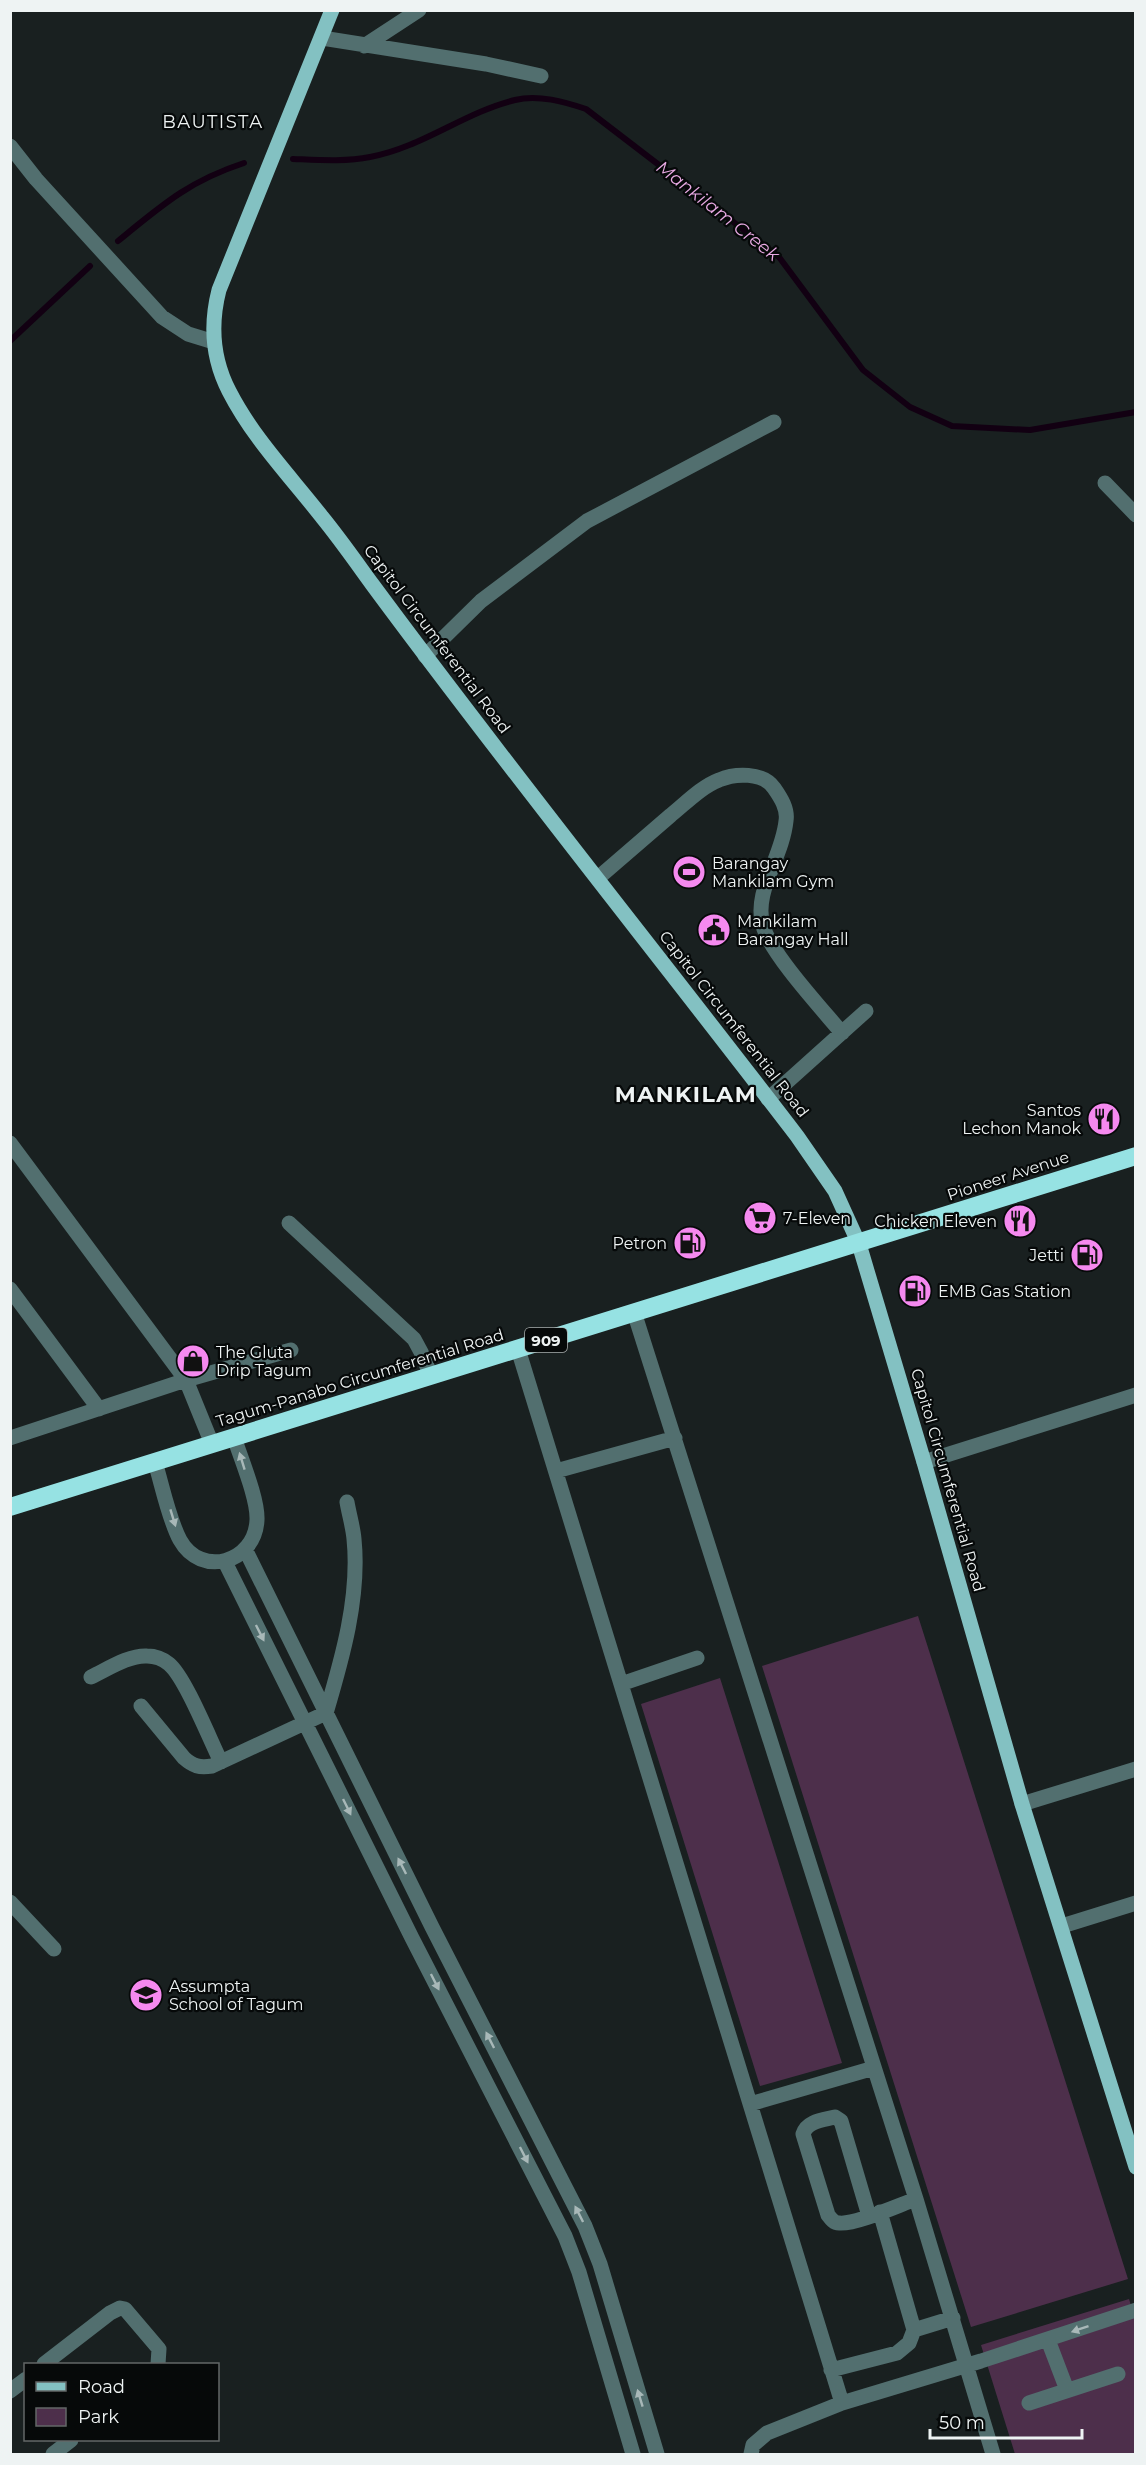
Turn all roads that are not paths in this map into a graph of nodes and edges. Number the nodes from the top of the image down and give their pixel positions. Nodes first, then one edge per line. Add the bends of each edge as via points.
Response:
1 (332, 10) edge
2 (419, 10) edge
3 (322, 38) junction
4 (364, 46) junction
5 (541, 76) dead end
6 (10, 146) edge
7 (214, 342) junction
8 (774, 422) dead end
9 (1105, 483) dead end
10 (1136, 515) edge
11 (425, 656) junction
12 (598, 878) junction
13 (866, 1011) dead end
14 (842, 1033) junction
15 (768, 1099) junction
16 (10, 1143) edge
17 (1136, 1156) edge
18 (289, 1223) dead end
19 (859, 1244) junction
20 (10, 1289) edge
21 (634, 1312) junction
22 (518, 1349) junction
23 (291, 1350) dead end
24 (431, 1376) junction
25 (186, 1380) junction
26 (1136, 1395) edge
27 (99, 1409) junction
28 (13, 1432) edge
29 (234, 1437) junction
30 (675, 1438) junction
31 (212, 1444) junction
32 (155, 1462) junction
33 (924, 1462) junction
34 (556, 1471) junction
35 (347, 1502) dead end
36 (10, 1508) edge
37 (246, 1551) junction
38 (225, 1562) junction
39 (263, 1587) junction
40 (242, 1597) junction
41 (698, 1658) dead end
42 (91, 1677) dead end
43 (621, 1684) junction
44 (141, 1706) dead end
45 (326, 1713) junction
46 (306, 1724) junction
47 (221, 1762) junction
48 (1136, 1769) edge
49 (1022, 1804) junction
50 (10, 1902) edge
51 (1136, 1903) edge
52 (1062, 1926) junction
53 (432, 1927) junction
54 (412, 1938) junction
55 (54, 1949) dead end
56 (874, 2068) junction
57 (750, 2104) junction
58 (1136, 2167) edge
59 (916, 2199) junction
60 (874, 2214) junction
61 (1136, 2310) edge
62 (953, 2318) junction
63 (914, 2330) junction
64 (1048, 2340) junction
65 (45, 2363) edge
66 (158, 2363) edge
67 (968, 2365) junction
68 (831, 2370) junction
69 (1118, 2374) dead end
70 (24, 2380) edge
71 (1067, 2390) junction
72 (10, 2391) edge
73 (842, 2403) junction
74 (1029, 2403) dead end
75 (69, 2441) edge
76 (53, 2454) edge
77 (633, 2454) edge
78 (657, 2454) edge
79 (751, 2454) edge
80 (993, 2454) edge

1 - 3 main road, Capitol Circumferential Road
2 - 4 street
3 - 4 street
3 - 7 main road, Capitol Circumferential Road via 219,290 214,310
4 - 5 street
6 - 7 street via 162,317 188,334
7 - 11 main road, Capitol Circumferential Road via 220,371 244,418
8 - 11 street via 587,521 481,601
9 - 10 street
11 - 12 main road, Capitol Circumferential Road
12 - 14 street via 717,780 756,776 771,784 783,801 787,819 760,907 764,929 801,984
12 - 15 main road, Capitol Circumferential Road
13 - 14 street
14 - 15 street
15 - 19 main road, Capitol Circumferential Road via 829,1182
16 - 25 street
17 - 19 highway, Pioneer Avenue / 909
18 - 24 street via 414,1339
19 - 21 highway, Tagum-Panabo Circumferential Road / 909
19 - 33 main road, Capitol Circumferential Road
20 - 27 street
21 - 22 highway, Tagum-Panabo Circumferential Road / 909
21 - 30 street
22 - 24 highway, Tagum-Panabo Circumferential Road / 909
22 - 34 street
23 - 25 street
24 - 29 highway, Tagum-Panabo Circumferential Road / 909
25 - 27 street
25 - 31 street
26 - 33 street
27 - 28 street
29 - 31 highway, Tagum-Panabo Circumferential Road / 909
37 -> 29 street via 255,1537 258,1517
30 - 34 street
30 - 56 street
31 - 32 highway, Tagum-Panabo Circumferential Road / 909
32 - 36 highway, Tagum-Panabo Circumferential Road / 909
32 -> 38 street via 184,1546 203,1559
33 - 49 main road, Capitol Circumferential Road
34 - 43 street
35 - 45 street via 354,1539 354,1575 347,1629
37 - 38 street
37 - 39 street
38 - 40 street
39 - 40 street
39 - 45 street
40 -> 46 street
41 - 43 street
42 - 47 street via 146,1655 168,1662 184,1685
43 - 57 street
44 - 47 street via 192,1765 212,1766
45 - 46 street
53 -> 45 street
46 - 47 street
46 -> 54 street
48 - 49 street
49 - 52 main road, Capitol Circumferential Road
50 - 55 street
51 - 52 street
52 - 58 main road, Capitol Circumferential Road
53 - 54 street
78 -> 53 street via 585,2226
54 -> 77 street via 565,2236
56 - 57 street
56 - 59 street
57 - 68 street
59 - 60 street
59 - 62 street
60 - 60 street via 841,2121 835,2117 811,2123 803,2134 828,2216 841,2224
60 - 63 street
61 -> 64 street
62 - 63 street
62 - 67 street
63 - 68 street via 909,2343 897,2353
64 - 67 street
64 - 71 street
65 - 66 street via 120,2308 159,2349
67 - 73 street
67 - 80 street
68 - 73 street
69 - 71 street
70 - 72 street
71 - 74 street
73 - 79 street via 767,2433 753,2445
75 - 76 street

